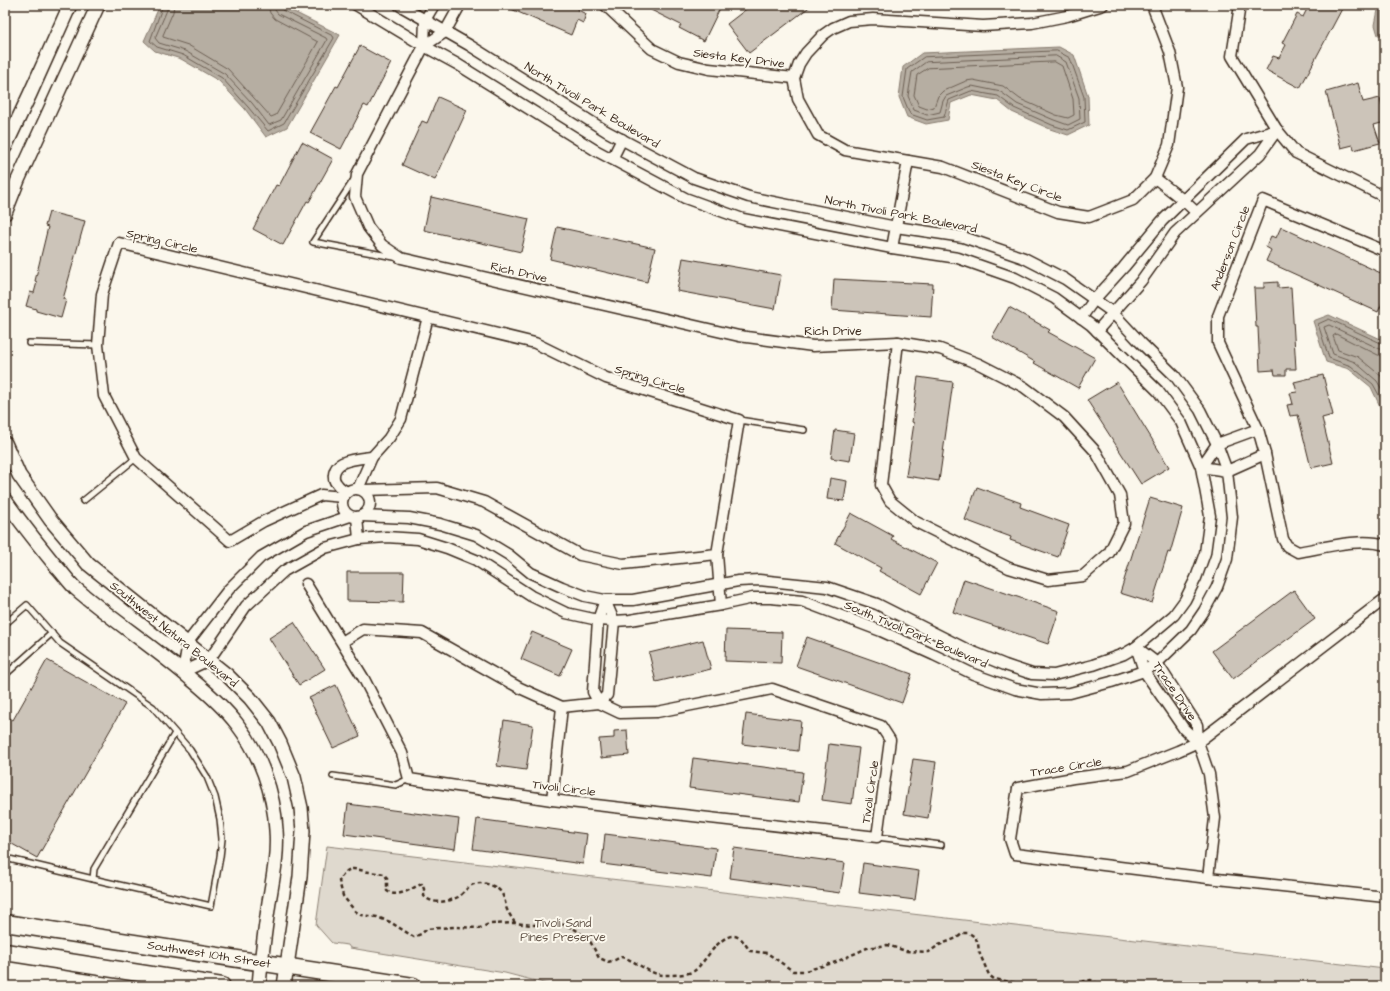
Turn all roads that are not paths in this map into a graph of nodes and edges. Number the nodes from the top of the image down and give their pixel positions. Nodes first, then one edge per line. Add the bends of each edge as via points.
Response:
1 (70, 5) edge
2 (98, 5) edge
3 (356, 5) edge
4 (399, 5) edge
5 (434, 5) edge
6 (460, 5) edge
7 (605, 5) edge
8 (1103, 5) edge
9 (1152, 5) edge
10 (1240, 5) edge
11 (425, 20) junction
12 (445, 32) junction
13 (424, 46) junction
14 (794, 78) junction
15 (1277, 130) junction
16 (622, 139) junction
17 (5, 147) edge
18 (612, 159) junction
19 (908, 161) junction
20 (357, 174) junction
21 (1155, 178) junction
22 (1385, 197) edge
23 (1184, 200) junction
24 (1196, 212) junction
25 (5, 214) edge
26 (896, 226) junction
27 (892, 248) junction
28 (1385, 251) edge
29 (401, 258) junction
30 (1094, 300) junction
31 (1112, 312) junction
32 (428, 317) junction
33 (1081, 318) junction
34 (1097, 331) junction
35 (898, 342) junction
36 (29, 343) dead end
37 (98, 345) junction
38 (739, 420) junction
39 (1258, 429) junction
40 (804, 430) dead end
41 (5, 443) edge
42 (1217, 444) junction
43 (1265, 454) junction
44 (372, 456) junction
45 (136, 458) junction
46 (1201, 467) junction
47 (1227, 471) junction
48 (360, 490) junction
49 (345, 494) junction
50 (5, 500) edge
51 (83, 501) dead end
52 (356, 516) junction
53 (359, 538) junction
54 (1385, 545) edge
55 (717, 554) junction
56 (306, 584) dead end
57 (719, 584) junction
58 (605, 600) junction
59 (1385, 601) edge
60 (721, 605) junction
61 (598, 620) junction
62 (614, 621) junction
63 (5, 624) edge
64 (52, 633) junction
65 (188, 642) junction
66 (342, 642) junction
67 (1136, 647) junction
68 (208, 660) junction
69 (1157, 663) junction
70 (1144, 671) junction
71 (183, 672) junction
72 (5, 675) edge
73 (599, 703) junction
74 (562, 706) junction
75 (175, 733) junction
76 (1198, 742) junction
77 (333, 776) dead end
78 (409, 779) junction
79 (552, 800) junction
80 (877, 837) junction
81 (941, 845) dead end
82 (5, 858) edge
83 (1208, 878) junction
84 (93, 879) junction
85 (1385, 897) edge
86 (5, 923) edge
87 (5, 952) edge
88 (261, 962) junction
89 (287, 966) junction
90 (222, 986) edge
91 (259, 986) edge
92 (284, 986) edge
93 (413, 986) edge

1 - 17 street
2 - 25 street
3 - 13 street
4 - 11 street, North Tivoli Park Boulevard
5 - 11 street
6 - 12 street
7 - 14 street, Siesta Key Drive via 652,49 679,62 709,69
8 - 14 street via 1032,23 983,26 873,19 849,21 823,35 806,53
9 - 21 street, Siesta Key Circle via 1170,52 1178,87 1169,145
10 - 15 street via 1232,56
11 - 12 street, North Tivoli Park Boulevard
11 - 13 street
12 - 13 street, Rich Drive
12 - 16 street, North Tivoli Park Boulevard
13 - 18 street
13 - 20 street, Rich Drive
14 - 19 street, Siesta Key Circle via 798,99 818,135 845,150
15 - 22 street via 1296,153
15 - 23 street via 1246,140
15 - 24 street via 1260,154
16 - 18 street
16 - 26 street, North Tivoli Park Boulevard via 694,178 749,197
18 - 27 street via 685,198 743,219
19 - 21 street, Siesta Key Circle via 943,167 1058,212 1088,217 1133,200
19 - 26 street
20 - 29 street, Rich Drive via 355,197 368,227 382,245
20 - 29 lane via 313,242
21 - 23 street
23 - 24 street
23 - 30 street via 1162,221
24 - 31 street via 1175,233 1141,280
26 - 27 street
26 - 30 street, North Tivoli Park Boulevard via 963,237 1024,258 1065,279
27 - 33 street via 958,258 1015,278 1054,298
28 - 39 street, Anderson Circle via 1262,200 1218,316 1218,343
29 - 35 street, Rich Drive via 739,336 813,346
30 - 31 street, North Tivoli Park Boulevard
30 - 33 street
31 - 34 street
31 - 42 street, North Tivoli Park Boulevard via 1175,376 1200,410
32 - 37 street, Spring Circle via 118,243 102,294
32 - 38 street, Spring Circle via 535,343 606,378
32 - 44 street via 401,419 389,438
33 - 34 street
34 - 46 street via 1158,391 1181,422
35 - 35 street, Rich Drive via 940,349 979,364 1024,387 1064,418 1096,452 1120,495 1124,523 1109,553 1083,576 1048,580 1009,568 962,546 916,522 890,501 881,485
36 - 37 lane
37 - 45 street, Spring Circle via 104,396
38 - 40 lane
38 - 55 street
39 - 42 street
39 - 43 street, Anderson Circle
41 - 65 street, Southwest Natura Boulevard via 19,476 50,519 88,564
42 - 46 street
42 - 47 street, North Tivoli Park Boulevard
43 - 47 street
43 - 54 street, Anderson Circle via 1283,539 1288,546 1298,552 1358,542
44 - 48 street
44 - 49 street via 342,462 337,466 334,480
45 - 49 street, Spring Circle via 230,541 264,521 320,495
45 - 51 lane
46 - 47 street
46 - 67 street via 1210,516 1206,554 1186,600 1174,615
47 - 69 street, North Tivoli Park Boulevard via 1232,516 1227,559 1217,587 1204,612 1190,630
48 - 49 street via 354,489
48 - 52 street via 369,497 370,506 365,514
48 - 55 street via 437,488 484,502 580,555 623,564
49 - 52 street via 342,506 344,511
50 - 71 street, Southwest Natura Boulevard via 74,587
52 - 53 street
52 - 58 street, South Tivoli Park Boulevard via 409,518 476,535 531,573 585,596
52 - 65 street, South Tivoli Park Boulevard via 306,531 261,557 229,588
53 - 61 street, South Tivoli Park Boulevard via 418,539 447,548 476,560 531,596 566,613
53 - 68 street, South Tivoli Park Boulevard via 325,548 284,572 246,606
55 - 57 street
56 - 66 street
57 - 58 street, South Tivoli Park Boulevard via 634,600
57 - 60 street
57 - 67 street, South Tivoli Park Boulevard via 759,580 827,587 877,604 968,650 1032,674 1054,675 1093,665
58 - 61 street
58 - 62 street
59 - 76 street, Trace Circle
60 - 62 street, South Tivoli Park Boulevard
60 - 70 street, South Tivoli Park Boulevard via 753,598 802,601 881,631 973,674 1015,689 1042,694 1070,693
61 - 62 street, South Tivoli Park Boulevard
61 - 73 street via 593,692
62 - 73 street via 607,695
63 - 64 lane via 27,605
64 - 72 lane
64 - 75 lane via 60,643 153,707
65 - 68 street, Southwest Natura Boulevard
65 - 71 street, South Tivoli Park Boulevard
66 - 74 street via 364,629 422,633 520,688
66 - 78 street via 402,753
67 - 69 street, Trace Drive
67 - 70 street, Trace Drive
68 - 71 street, South Tivoli Park Boulevard
68 - 89 street, Southwest Natura Boulevard via 250,698 269,722 294,777 301,808 303,854
69 - 70 street, South Tivoli Park Boulevard
69 - 76 street, Trace Drive via 1197,725
70 - 76 street, Trace Drive via 1184,729
71 - 88 street, Southwest Natura Boulevard via 223,707 237,724 257,757 269,786 274,808 276,859
73 - 74 street
73 - 80 street, Tivoli Circle via 620,713 657,712 772,689 881,726 890,740
74 - 79 street
75 - 84 lane via 94,869
75 - 84 lane via 190,750 207,777 220,819 222,840 211,906
76 - 83 street, Trace Drive via 1209,774 1215,818
76 - 83 street, Trace Circle via 1128,771 1018,788 1010,839 1015,854
77 - 78 lane via 396,785
78 - 79 street, Tivoli Circle
79 - 80 street, Tivoli Circle
80 - 81 lane
82 - 84 lane
83 - 85 street, Trace Circle
86 - 88 main road, Southwest 10th Street
87 - 90 main road
88 - 89 main road, Southwest 10th Street
88 - 91 street, Southwest Natura Boulevard
89 - 92 street, Southwest Natura Boulevard
89 - 93 main road, Southwest 10th Street

